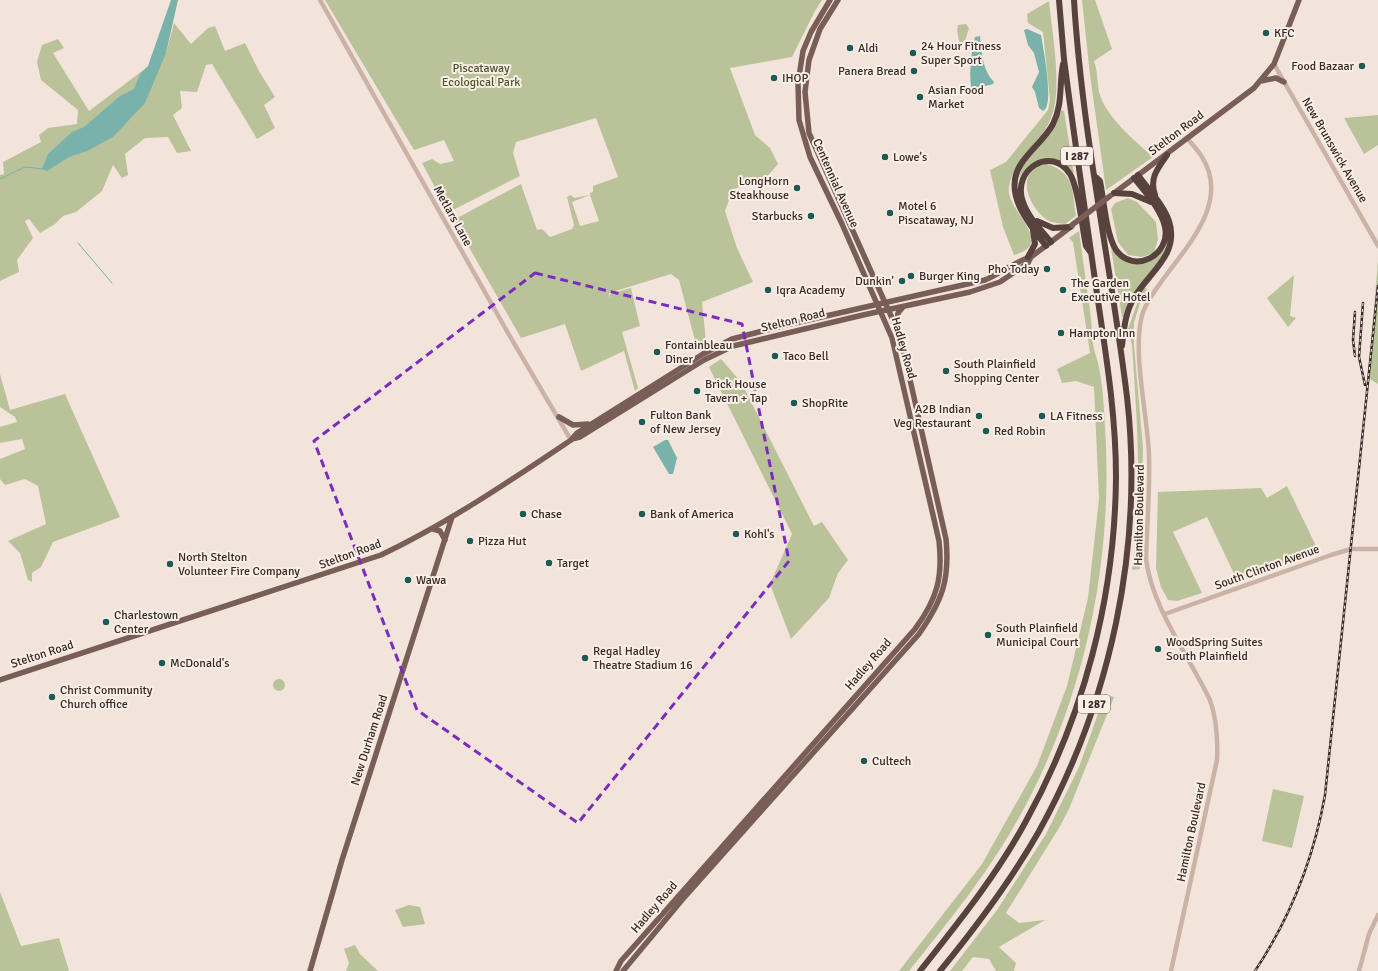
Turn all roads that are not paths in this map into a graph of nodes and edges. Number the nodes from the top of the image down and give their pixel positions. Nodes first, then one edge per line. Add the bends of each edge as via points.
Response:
1 (320, 0) edge
2 (830, 0) edge
3 (838, 0) edge
4 (1059, 0) edge
5 (1074, 0) edge
6 (1299, 0) edge
7 (1064, 59) junction
8 (1274, 64) junction
9 (1259, 82) junction
10 (1284, 82) junction
11 (1187, 138) junction
12 (1167, 155) junction
13 (1136, 176) junction
14 (1096, 177) junction
15 (1112, 195) junction
16 (1155, 202) junction
17 (1032, 218) junction
18 (1071, 226) junction
19 (1032, 227) junction
20 (1049, 244) junction
21 (1378, 246) edge
22 (1091, 253) junction
23 (1030, 257) junction
24 (886, 302) junction
25 (879, 304) junction
26 (903, 307) junction
27 (889, 310) junction
28 (882, 312) junction
29 (901, 340) junction
30 (1122, 355) junction
31 (559, 417) junction
32 (592, 423) junction
33 (572, 440) junction
34 (452, 518) junction
35 (433, 529) junction
36 (445, 540) junction
37 (1378, 548) edge
38 (1165, 614) junction
39 (915, 628) junction
40 (919, 634) junction
41 (0, 680) edge
42 (1378, 915) edge
43 (310, 971) edge
44 (616, 971) edge
45 (623, 971) edge
46 (920, 971) edge
47 (940, 971) edge
48 (1170, 971) edge
49 (1359, 971) edge

1 - 31 street, Metlars Lane via 508,333
2 - 25 main road, Centennial Avenue via 803,51 798,83 799,119 810,157
3 - 24 main road, Centennial Avenue via 820,29 809,60 805,92 806,115 809,133 817,152
4 - 7 highway, I 287
5 - 14 highway, I 287 via 1081,75
6 - 8 main road, Stelton Road
7 - 19 highway via 1061,99 1056,117 1044,138 1021,164 1016,174 1016,199
7 - 22 highway, I 287
8 - 9 main road, Stelton Road
8 - 10 street, New Brunswick Avenue
9 - 10 main road via 1276,78
9 - 11 main road, Stelton Road
10 - 21 street, New Brunswick Avenue
11 - 12 main road, Stelton Road
11 - 38 street, Hamilton Boulevard via 1206,165 1211,184 1210,201 1195,236 1150,297 1143,311 1139,337 1149,455 1146,559 1152,586
12 - 13 main road, Stelton Road
12 - 16 highway via 1153,177
13 - 15 main road, Stelton Road
13 - 16 highway
14 - 16 highway via 1100,182 1112,242 1121,255 1129,260 1148,260 1160,252 1166,232
14 - 30 highway, I 287
15 - 16 highway via 1137,195
15 - 18 main road, Stelton Road, bridge
16 - 30 highway via 1169,219 1168,253 1162,264 1139,290 1130,307
17 - 18 highway via 1049,228
17 - 20 highway
17 - 22 highway via 1022,201 1020,186 1030,167 1054,162 1068,172 1073,182 1086,246
18 - 20 main road, Stelton Road
19 - 20 highway
19 - 23 highway via 1035,244
20 - 23 main road, Stelton Road
22 - 46 highway, I 287 via 1110,386 1116,464 1110,560 1096,642 1068,731 1037,800 993,875
23 - 24 main road, Stelton Road via 985,280
23 - 26 main road, Stelton Road via 1028,263 993,284 970,292
24 - 25 main road, Stelton Road
24 - 27 main road, Hadley Road
25 - 28 main road, Hadley Road
25 - 32 main road, Stelton Road via 752,333 732,340 703,354
26 - 27 main road, Stelton Road
26 - 29 main road, Hadley Road via 897,318
27 - 28 main road, Stelton Road
27 - 29 main road, Hadley Road
28 - 33 main road, Stelton Road via 733,346 704,360
28 - 39 main road, Hadley Road via 896,353 941,554 936,595
29 - 40 main road, Hadley Road via 948,558 942,596 935,612
30 - 47 highway, I 287 via 1131,456 1129,525 1122,591 1102,678 1074,758 1037,834 994,901
31 - 32 main road via 578,425
31 - 33 street, Metlars Lane
32 - 33 main road, Stelton Road via 577,433
33 - 34 main road, Stelton Road
34 - 35 main road, Stelton Road
34 - 36 main road, New Durham Road
35 - 36 main road via 440,531
35 - 41 main road, Stelton Road via 357,564
36 - 43 main road, New Durham Road via 347,845
37 - 38 street, South Clinton Avenue via 1351,549 1331,555
38 - 48 street, Hamilton Boulevard via 1210,700 1218,741 1217,760
39 - 40 main road
39 - 44 main road, Hadley Road via 621,961
40 - 45 main road, Hadley Road via 692,889
42 - 49 street via 1369,934

